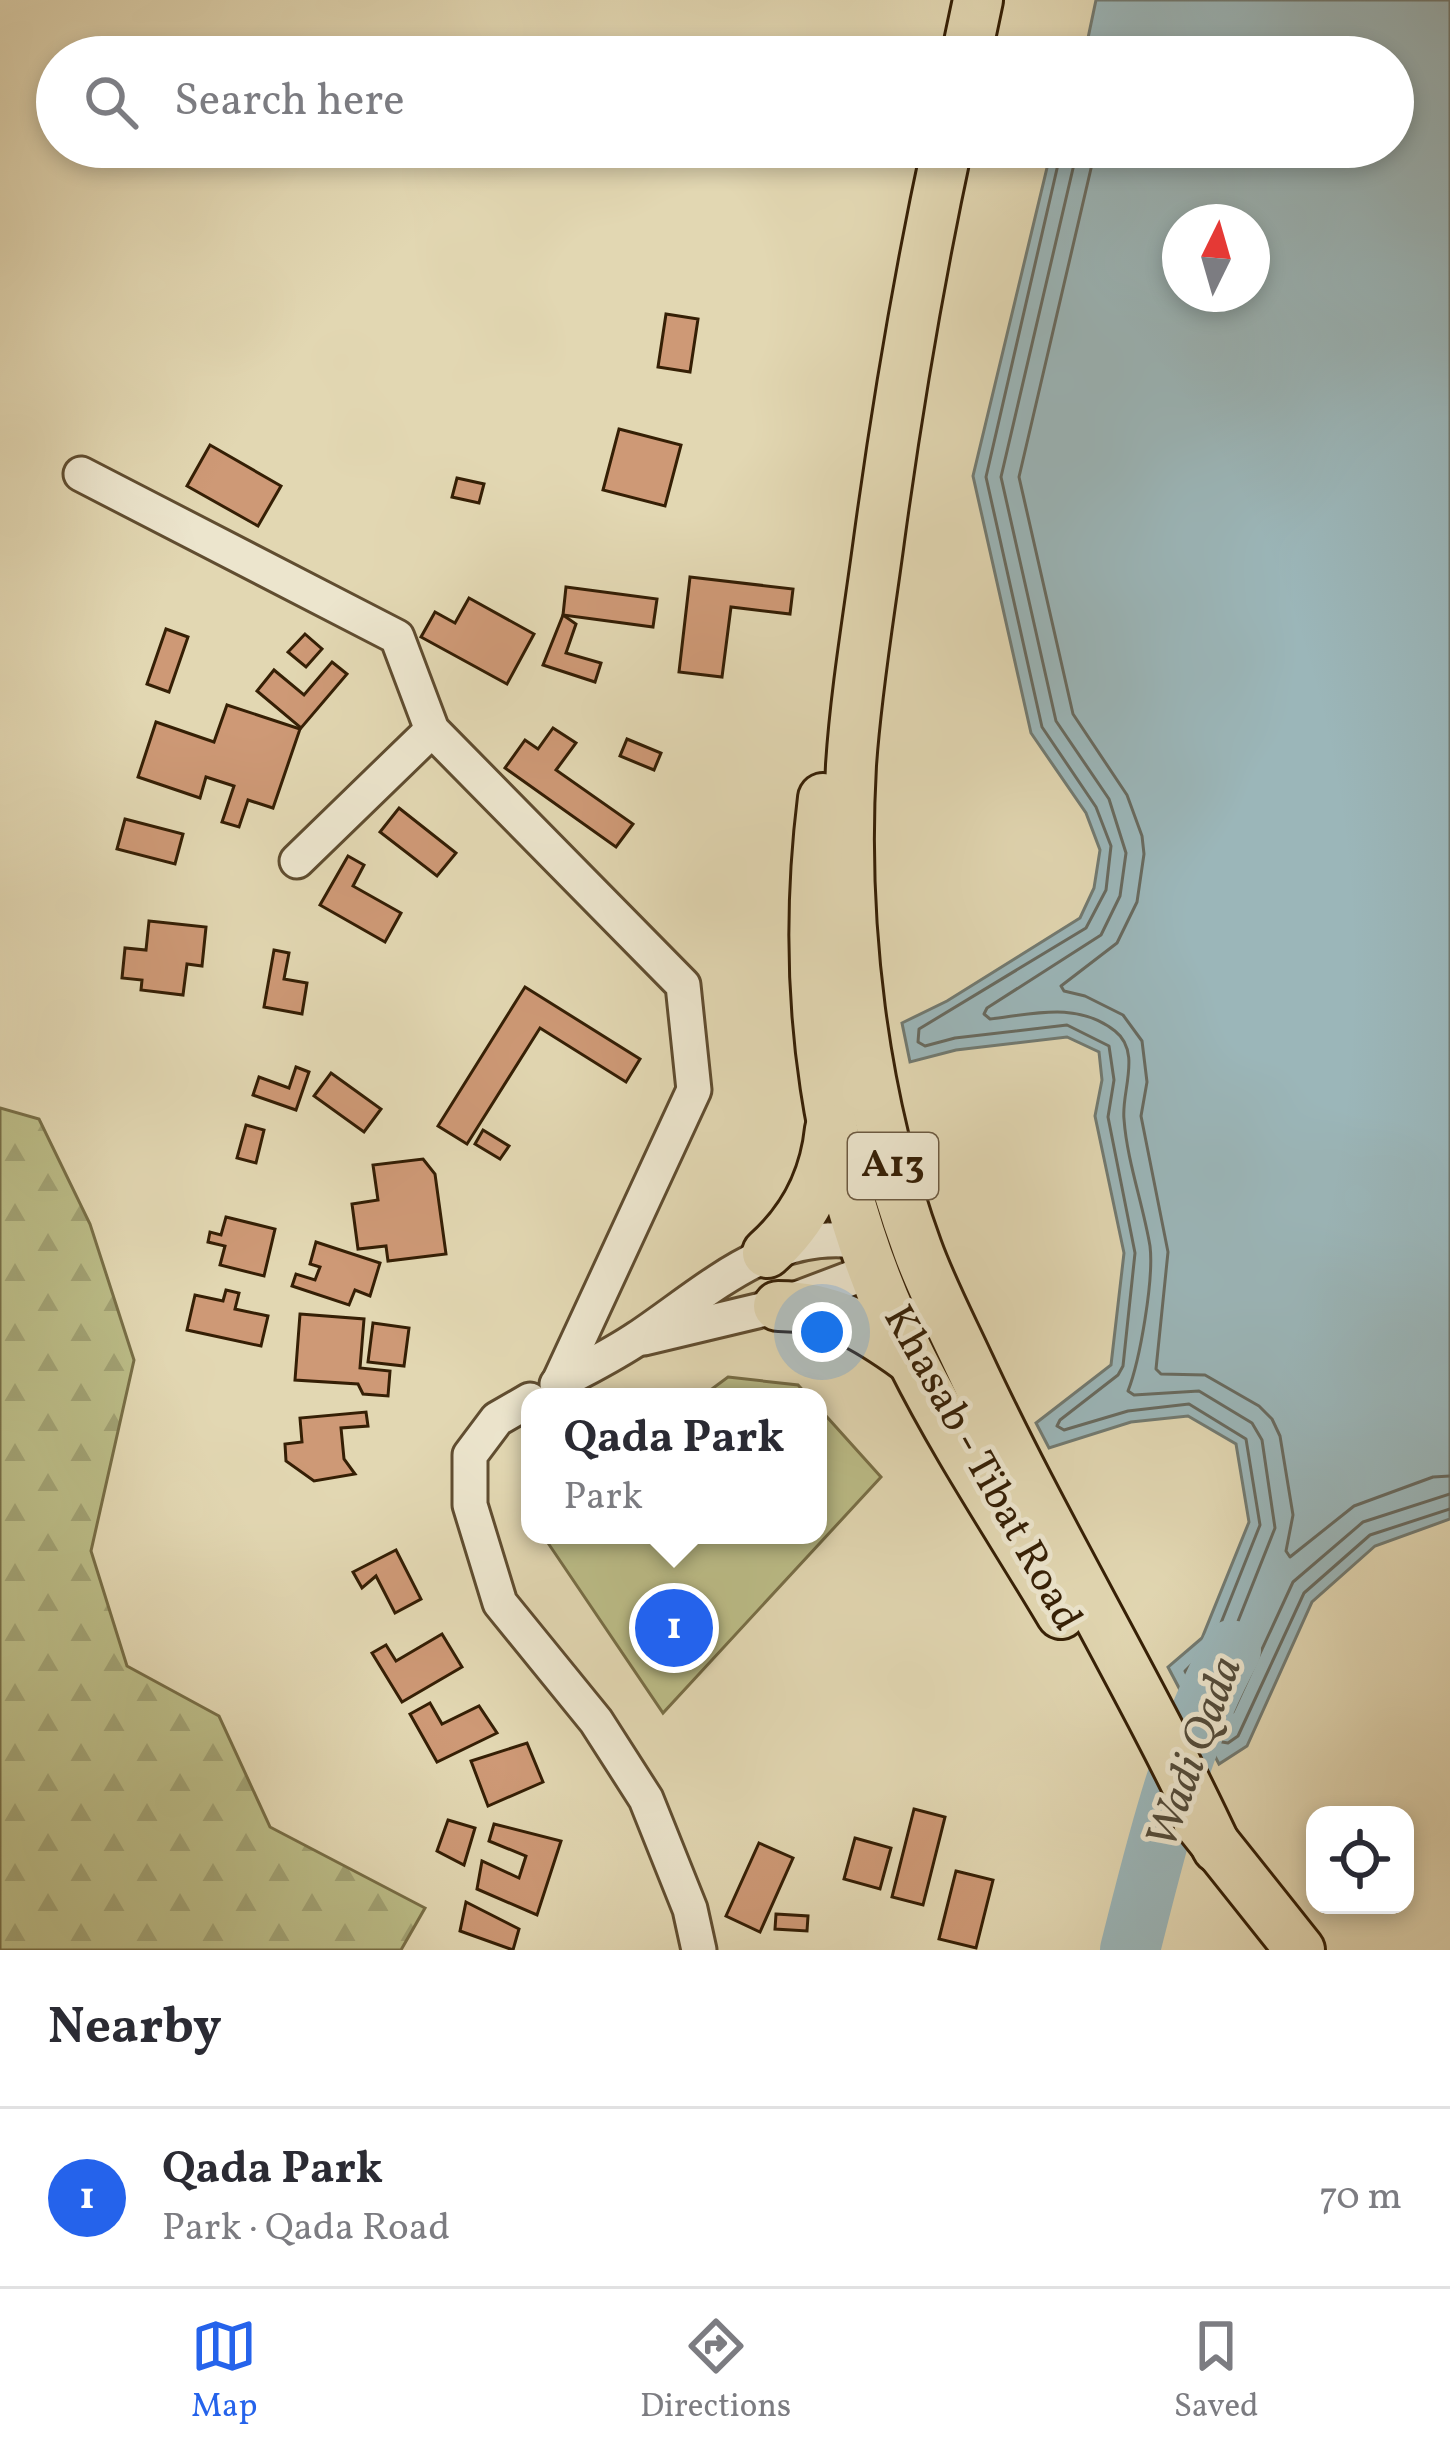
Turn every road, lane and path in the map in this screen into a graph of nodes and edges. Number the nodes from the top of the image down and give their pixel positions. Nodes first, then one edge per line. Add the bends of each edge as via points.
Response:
1 (978, 0) edge
2 (970, 36) edge
3 (942, 168) edge
4 (896, 416) junction
5 (81, 474) dead end
6 (432, 730) junction
7 (296, 861) dead end
8 (831, 1125) junction
9 (904, 1203) junction
10 (767, 1253) junction
11 (875, 1255) junction
12 (934, 1289) junction
13 (778, 1306) junction
14 (636, 1339) junction
15 (912, 1361) junction
16 (544, 1388) edge
17 (551, 1388) edge
18 (521, 1405) edge
19 (1217, 1848) junction
20 (699, 1950) edge
21 (1300, 1950) edge

1 - 2 highway
3 - 4 highway, Khasab - Tibat Road / A13
4 - 8 highway, Khasab - Tibat Road / A13 via 846,644 817,847 814,997
4 - 9 highway, Khasab - Tibat Road / A13 via 849,817 863,1018
5 - 6 street via 397,637
6 - 7 street
6 - 16 street via 683,985 694,1090
8 - 10 highway via 811,1200
8 - 11 highway, Khasab - Tibat Road / A13
9 - 11 highway via 898,1237
9 - 12 highway, Khasab - Tibat Road / A13
10 - 11 street via 823,1238
10 - 14 street
11 - 12 highway via 914,1268
11 - 13 street
11 - 15 highway, Khasab - Tibat Road / A13
12 - 19 highway, Khasab - Tibat Road / A13
13 - 14 street
13 - 15 highway via 846,1317
14 - 17 street
15 - 19 highway, Khasab - Tibat Road / A13 via 1087,1656
18 - 20 street via 496,1419 470,1456 470,1505 500,1603 596,1721 646,1799
19 - 21 highway, Khasab - Tibat Road / A13

